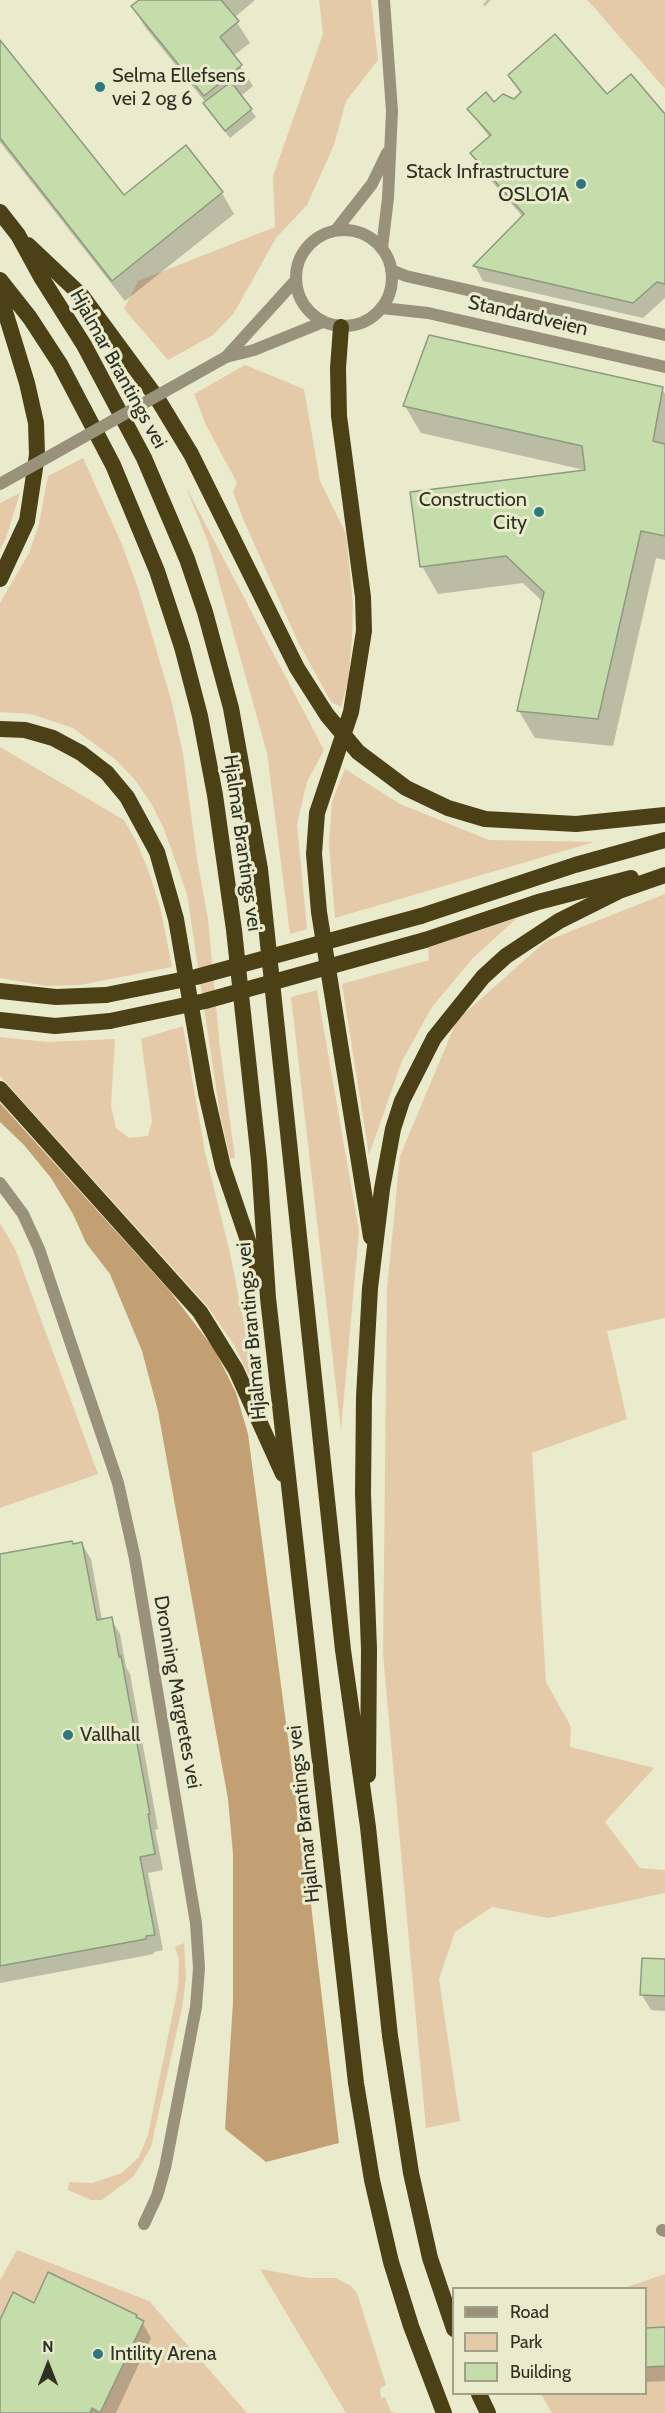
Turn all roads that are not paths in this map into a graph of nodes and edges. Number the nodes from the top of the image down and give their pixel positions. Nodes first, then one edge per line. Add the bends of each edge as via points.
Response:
1 (384, 0) edge
2 (389, 150) junction
3 (0, 212) edge
4 (336, 230) junction
5 (18, 235) junction
6 (382, 248) junction
7 (391, 270) junction
8 (0, 280) edge
9 (295, 281) junction
10 (0, 295) edge
11 (382, 308) junction
12 (323, 322) junction
13 (341, 327) junction
14 (665, 335) edge
15 (226, 357) junction
16 (665, 367) edge
17 (0, 484) edge
18 (0, 579) edge
19 (0, 729) edge
20 (343, 735) junction
21 (665, 815) edge
22 (665, 840) edge
23 (665, 870) edge
24 (665, 874) edge
25 (0, 991) edge
26 (0, 1020) edge
27 (0, 1089) edge
28 (0, 1183) edge
29 (374, 1252) junction
30 (268, 1298) junction
31 (289, 1487) junction
32 (368, 1827) junction
33 (144, 2224) dead end
34 (452, 2326) edge
35 (479, 2395) edge
36 (444, 2413) edge
37 (488, 2413) edge

1 - 2 street via 391,87
2 - 4 street via 372,184
2 - 6 street
3 - 5 highway, Hjalmar Brantings vei
4 - 6 street via 361,233
4 - 9 street via 318,237 304,251
5 - 20 highway via 82,296 157,398 207,485 297,668
5 - 32 highway, Hjalmar Brantings vei via 111,392 144,458 187,559 231,708 260,869 343,1650
6 - 7 street
7 - 11 street via 390,291
7 - 14 street, Standardveien
8 - 30 highway, Hjalmar Brantings vei via 60,364 113,465 157,571 189,670 214,785 234,930 259,1161
9 - 12 street via 303,306
9 - 15 street
10 - 18 highway via 27,383 36,423 37,455 27,521
11 - 13 street via 366,321
11 - 16 street, Standardveien via 428,313
12 - 13 street
12 - 15 street
13 - 20 highway via 339,416 364,631 357,687
15 - 17 street, bridge
19 - 30 highway via 25,730 53,738 90,759 127,797 157,852 183,951 206,1093 223,1167
20 - 21 highway via 382,772 406,788 448,808 485,819 576,824
20 - 29 highway via 317,813 314,854
22 - 25 highway, bridge via 421,916 196,978 106,995 56,997
23 - 26 highway, bridge via 538,902 425,940 205,1001 111,1021 55,1026
24 - 29 highway via 619,891 537,933 483,977 458,1005 434,1038 402,1101 387,1158
27 - 31 highway via 186,1294 215,1333
28 - 33 street, Dronning Margretes vei via 23,1214 39,1249 118,1484 135,1559 196,1923 196,2007 165,2168
29 - 32 highway via 363,1454 369,1649
30 - 31 highway, Hjalmar Brantings vei
31 - 36 highway, Hjalmar Brantings vei via 362,2121 391,2262 414,2337
32 - 34 highway, Hjalmar Brantings vei via 390,2036 411,2173 430,2258
35 - 37 highway

